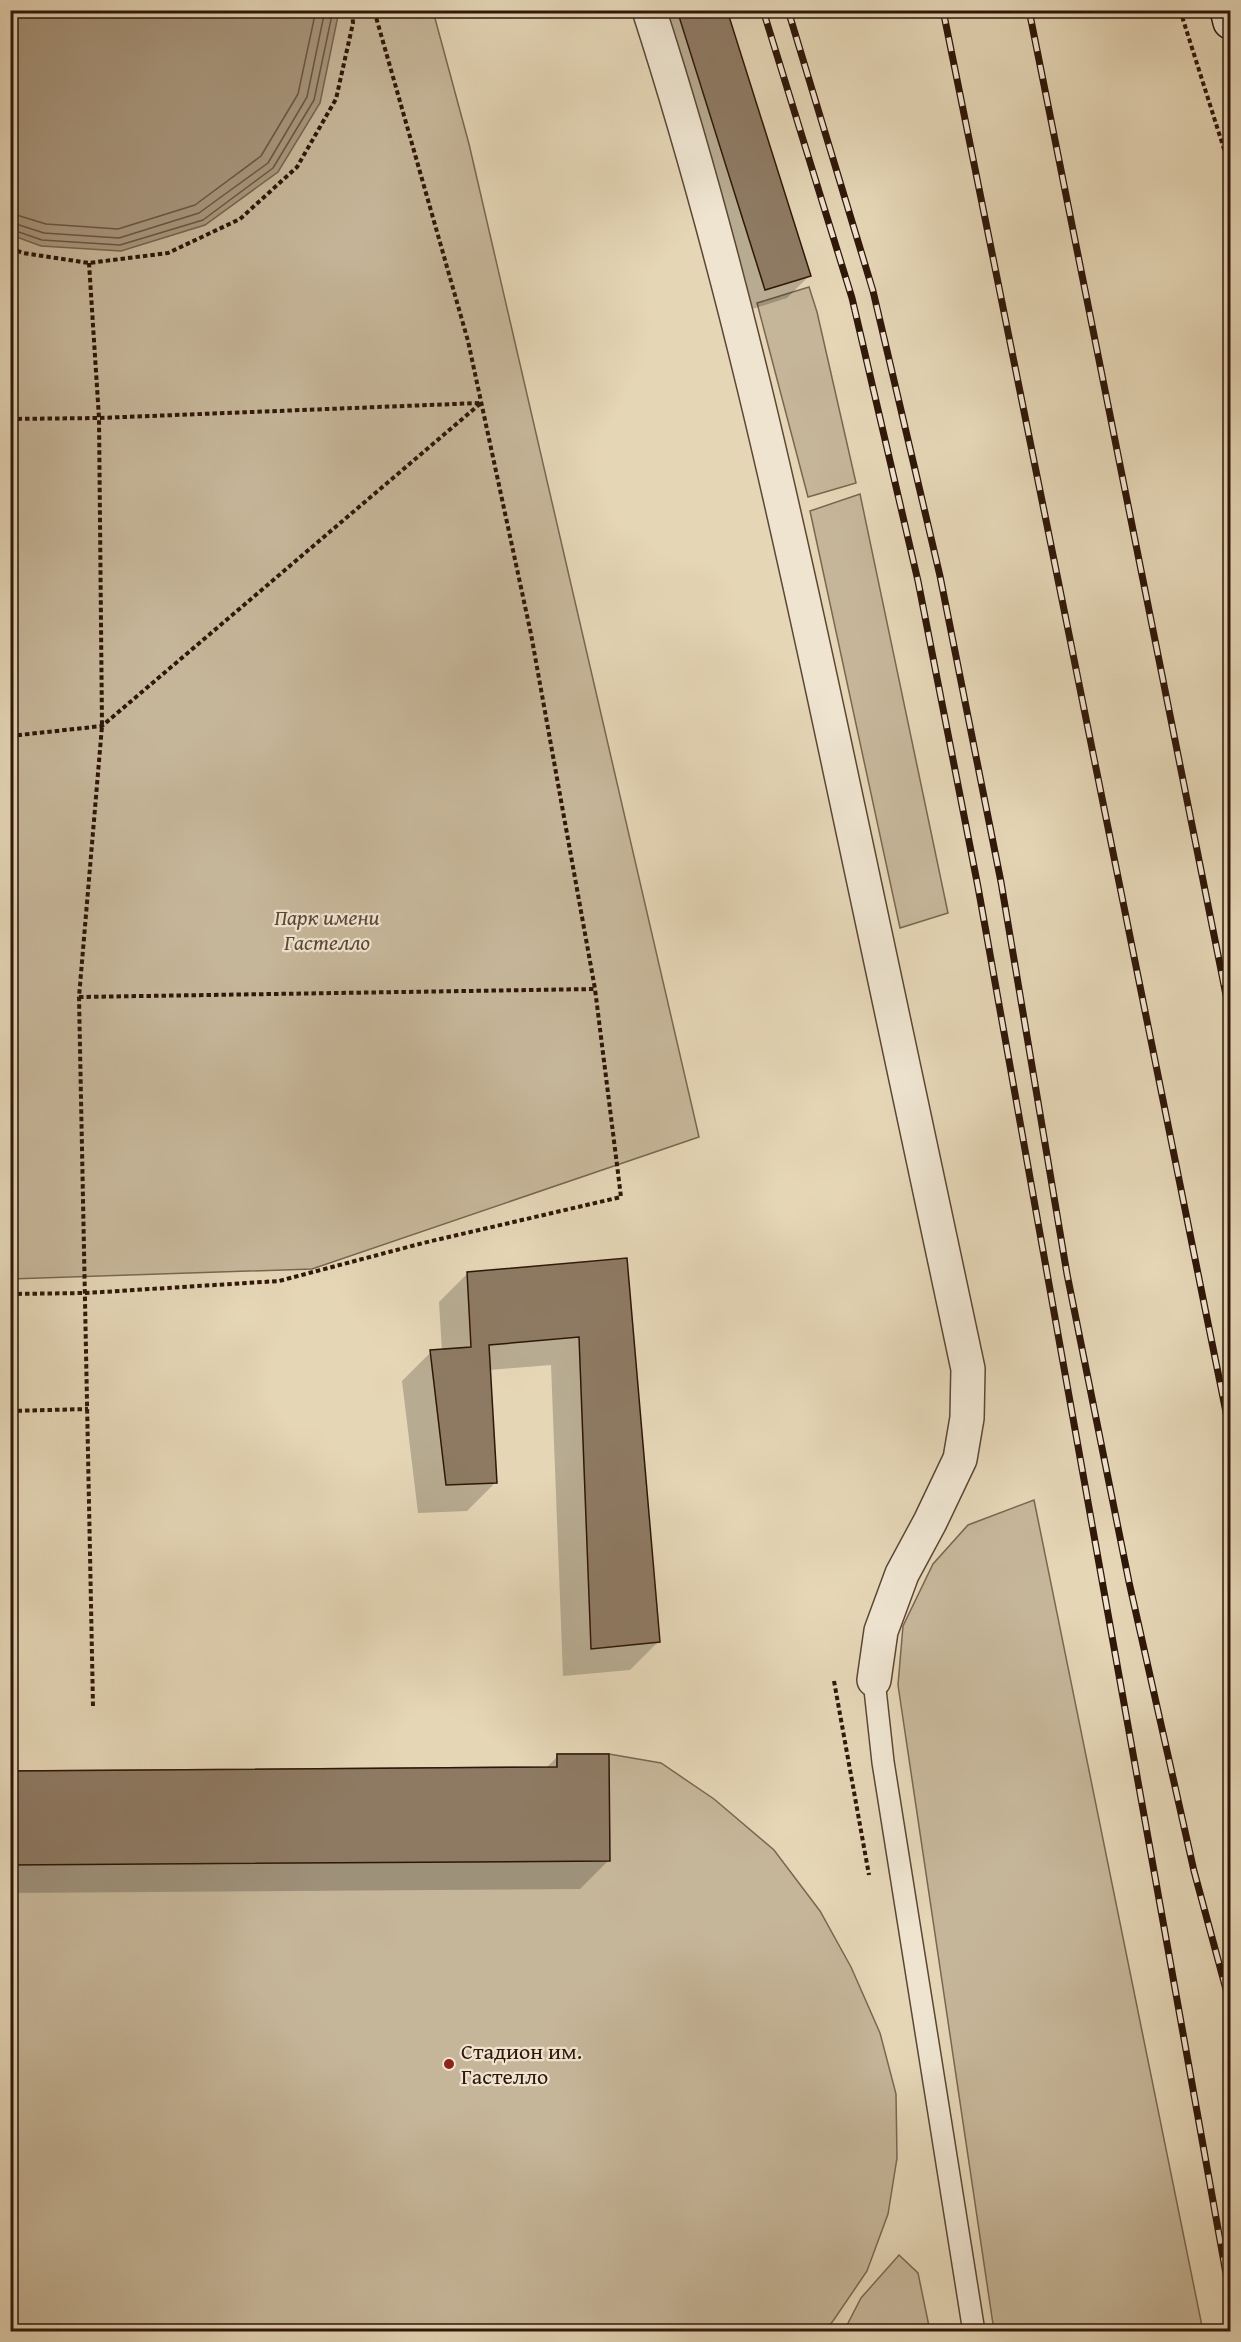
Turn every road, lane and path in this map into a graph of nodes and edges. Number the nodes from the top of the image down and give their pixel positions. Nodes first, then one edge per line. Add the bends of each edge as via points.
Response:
1 (352, 10) edge
2 (374, 10) edge
3 (649, 10) edge
4 (1180, 10) edge
5 (1227, 10) edge
6 (1230, 22) edge
7 (1230, 168) edge
8 (10, 248) edge
9 (89, 264) junction
10 (481, 403) junction
11 (99, 418) junction
12 (10, 419) edge
13 (102, 726) junction
14 (10, 736) edge
15 (595, 989) junction
16 (79, 997) junction
17 (86, 1293) junction
18 (10, 1294) edge
19 (88, 1409) junction
20 (10, 1412) edge
21 (874, 1680) joint
22 (93, 1706) dead end
23 (974, 2331) edge

1 - 9 path via 353,23 336,99 297,167 240,219 189,244 168,253
2 - 10 path via 468,341
3 - 21 street via 735,308 805,604 968,1369 967,1418 960,1460 902,1574 881,1631
4 - 7 path
5 - 6 street
8 - 9 path
9 - 11 path
10 - 11 path
10 - 13 path
10 - 15 path via 531,634
11 - 12 path
11 - 13 path
13 - 14 path
13 - 16 path
15 - 16 path
15 - 17 path via 621,1197 279,1281
16 - 17 path
17 - 18 path
17 - 19 path
19 - 20 path
19 - 22 path
21 - 23 lane via 885,1774

